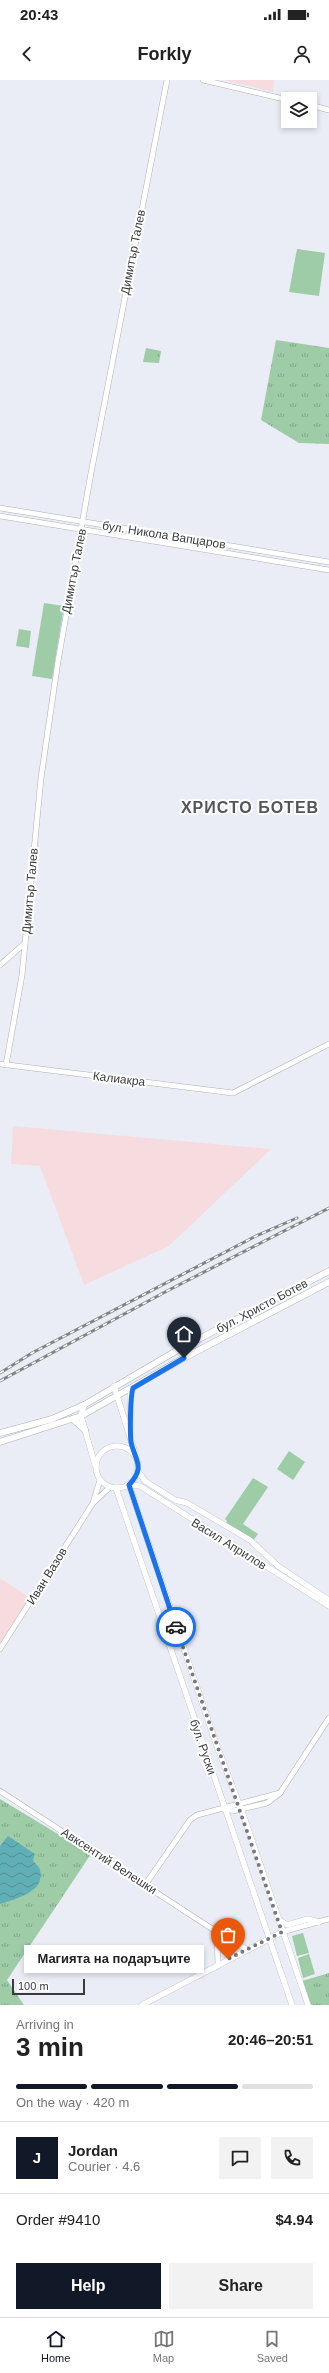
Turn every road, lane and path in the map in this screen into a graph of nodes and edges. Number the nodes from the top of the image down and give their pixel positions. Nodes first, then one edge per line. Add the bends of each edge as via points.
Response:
1 (167, 80) edge
2 (203, 80) edge
3 (281, 98) edge
4 (317, 107) edge
5 (329, 110) edge
6 (0, 508) edge
7 (0, 516) edge
8 (83, 522) junction
9 (81, 530) junction
10 (329, 562) edge
11 (329, 570) edge
12 (25, 944) junction
13 (0, 965) edge
14 (329, 1044) edge
15 (3, 1065) edge
16 (329, 1271) edge
17 (329, 1282) edge
18 (114, 1386) junction
19 (133, 1388) junction
20 (118, 1397) junction
21 (84, 1404) junction
22 (81, 1416) junction
23 (73, 1419) junction
24 (85, 1430) junction
25 (0, 1434) edge
26 (131, 1440) junction
27 (0, 1442) edge
28 (135, 1455) junction
29 (96, 1468) junction
30 (138, 1471) junction
31 (100, 1480) junction
32 (129, 1485) junction
33 (113, 1487) junction
34 (93, 1503) junction
35 (329, 1600) edge
36 (329, 1606) edge
37 (0, 1649) edge
38 (329, 1718) edge
39 (0, 1791) edge
40 (280, 1793) junction
41 (238, 1802) junction
42 (224, 1808) junction
43 (241, 1810) junction
44 (145, 1885) junction
45 (278, 1919) junction
46 (329, 1919) edge
47 (319, 1922) junction
48 (217, 1932) junction
49 (282, 1932) junction
50 (270, 1938) junction
51 (248, 1950) junction
52 (218, 1964) junction
53 (142, 2005) edge
54 (292, 2005) edge
55 (308, 2005) edge

1 - 8 street, Димитър Талев
2 - 3 street
4 - 5 street
6 - 8 street, бул. Никола Вапцаров
7 - 9 street, бул. Никола Вапцаров
8 - 9 street, Димитър Талев
8 - 10 street, бул. Никола Вапцаров
9 - 11 street, бул. Никола Вапцаров
9 - 12 street, Димитър Талев via 46,735
12 - 13 street
12 - 15 street, Димитър Талев
14 - 15 street, Калиакра via 232,1093
16 - 18 main road, бул. Христо Ботев
17 - 19 main road, бул. Христо Ботев via 184,1358
18 - 20 main road
18 - 21 main road, бул. Христо Ботев
19 - 20 main road, бул. Христо Ботев
19 - 26 main road via 130,1396
20 - 22 main road, бул. Христо Ботев
20 - 26 main road
21 - 22 main road
21 - 25 main road, бул. Христо Ботев via 52,1419
22 - 23 main road, бул. Христо Ботев
22 - 24 main road
23 - 24 main road
23 - 27 main road, бул. Христо Ботев
24 - 29 main road
26 - 28 main road
28 - 29 main road via 123,1446 112,1446 100,1454
28 - 30 main road
29 - 31 main road
30 - 32 main road
30 - 35 main road, Васил Априлов via 145,1481 174,1500 193,1506 250,1540 278,1566
31 - 33 main road
31 - 34 street, Иван Вазов
32 - 33 main road
32 - 36 main road, Васил Априлов via 140,1486
32 - 41 main road, бул. Руски
33 - 34 street, Иван Вазов
33 - 42 main road, бул. Руски
34 - 37 street, Иван Вазов
38 - 40 street
39 - 44 street, Авксентий Велешки
40 - 41 street
40 - 43 street via 267,1803
41 - 42 street
41 - 43 main road, бул. Руски
42 - 43 street
42 - 44 street via 197,1815 190,1820
42 - 50 main road, бул. Руски
43 - 45 main road, бул. Руски
44 - 48 street, Авксентий Велешки
45 - 47 main road via 287,1925 308,1919
45 - 49 main road, бул. Руски
46 - 47 street
47 - 49 street
48 - 51 street, Авксентий Велешки
48 - 52 street
49 - 50 main road
49 - 55 main road, бул. Руски
50 - 51 main road
50 - 54 main road, бул. Руски
51 - 52 main road
52 - 53 main road

